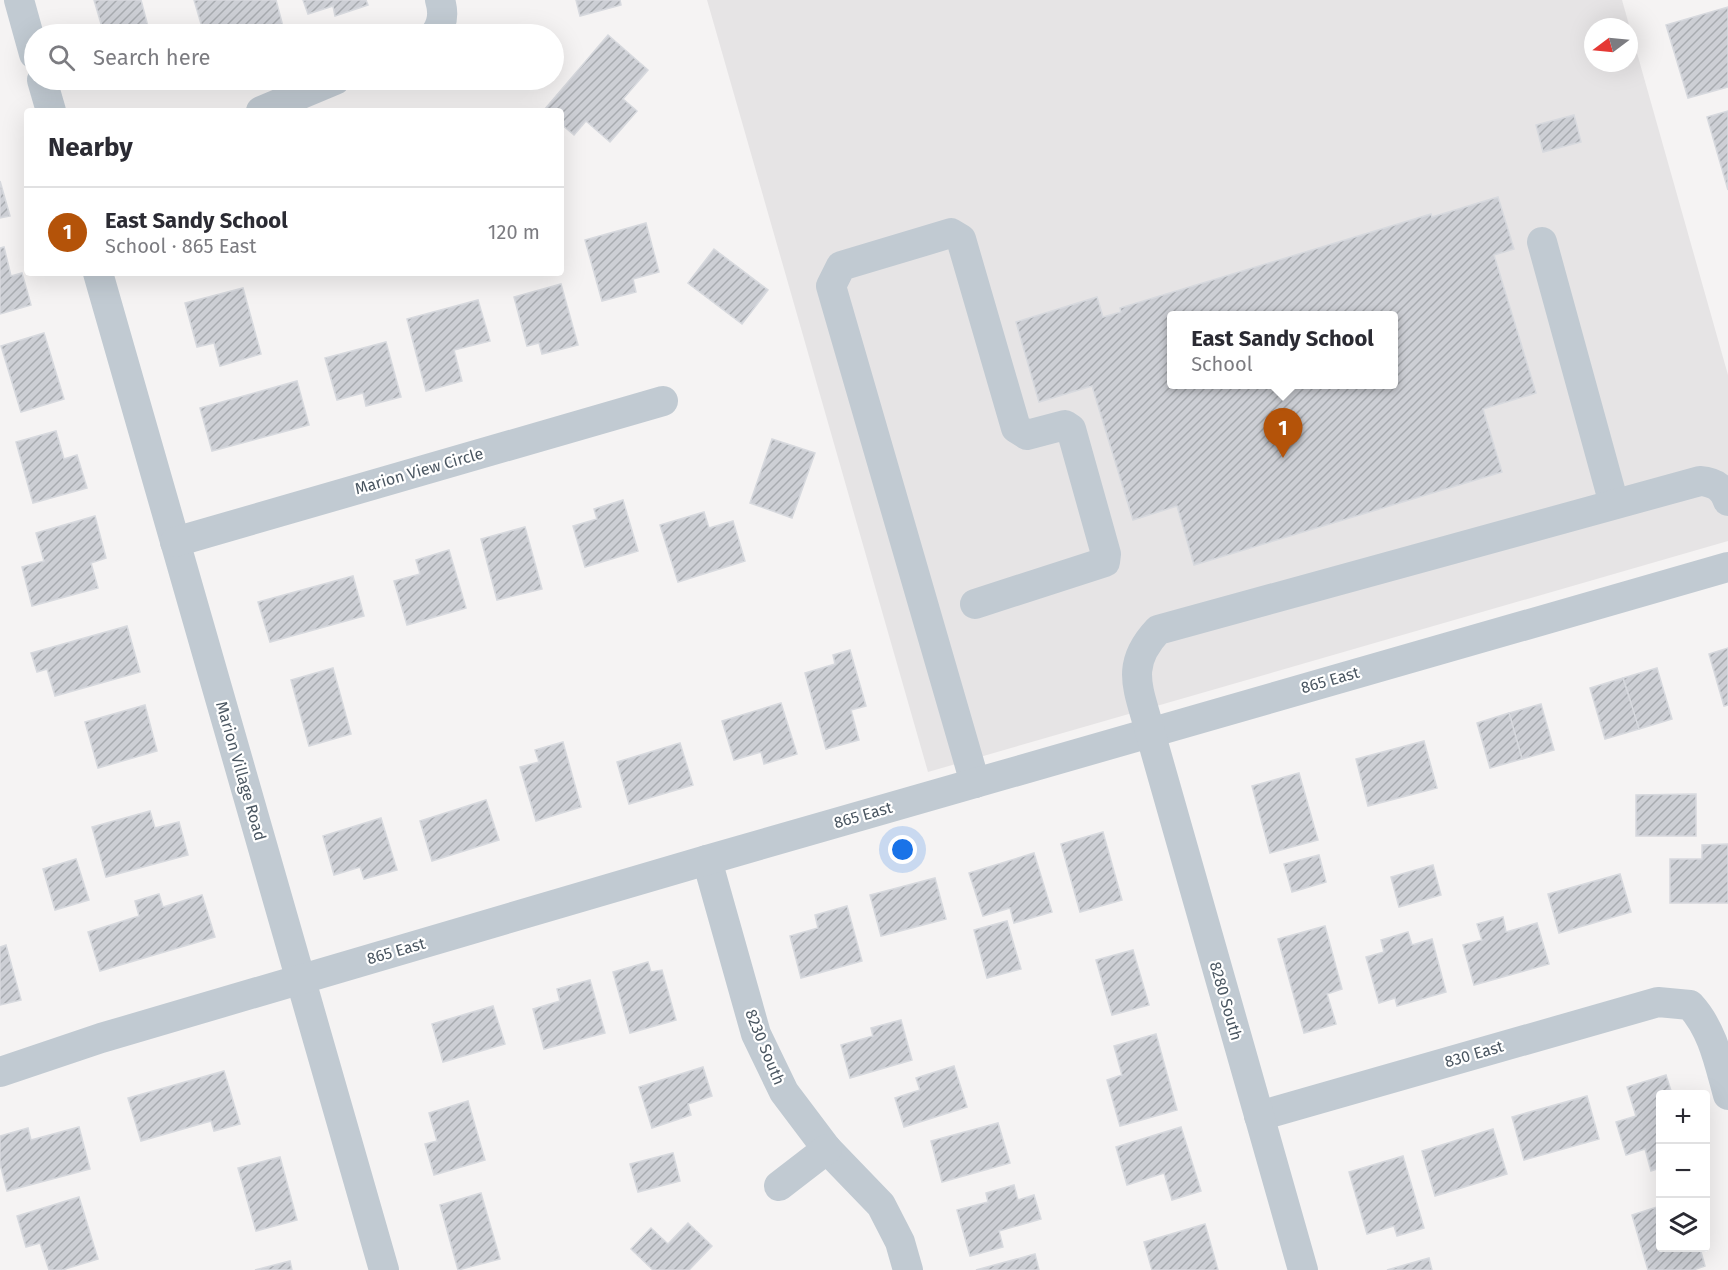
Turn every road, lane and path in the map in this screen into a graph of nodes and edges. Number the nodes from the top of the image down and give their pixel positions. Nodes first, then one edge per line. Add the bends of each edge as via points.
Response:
1 (19, 0) edge
2 (440, 0) edge
3 (26, 24) edge
4 (441, 24) edge
5 (45, 90) edge
6 (311, 90) edge
7 (50, 108) edge
8 (268, 108) edge
9 (1542, 242) dead end
10 (99, 276) edge
11 (663, 401) dead end
12 (1728, 501) edge
13 (1614, 504) junction
14 (175, 542) junction
15 (1728, 567) edge
16 (975, 603) dead end
17 (1150, 732) junction
18 (975, 783) junction
19 (707, 860) junction
20 (301, 979) junction
21 (0, 1072) edge
22 (1728, 1095) edge
23 (1259, 1116) junction
24 (827, 1149) junction
25 (779, 1186) dead end
26 (384, 1270) edge
27 (908, 1270) edge
28 (1303, 1270) edge

1 - 3 street
2 - 4 street
5 - 7 street
6 - 8 street
9 - 13 street
10 - 14 street, Marion Village Road
11 - 14 street, Marion View Circle
12 - 13 street, 8280 South via 1725,492 1713,482 1700,481
13 - 17 street, 8280 South via 1158,630 1136,663
14 - 20 street, Marion Village Road
15 - 17 street, 865 East
16 - 18 street via 1105,562 1106,554 1071,429 1065,425 1027,435 1016,428 962,239 951,233 841,266 831,286
17 - 18 street, 865 East
17 - 23 street, 8280 South
18 - 19 street, 865 East
19 - 20 street, 865 East
19 - 24 street, 8230 South via 756,1034 783,1092
20 - 21 street, 865 East
20 - 26 street, Marion Village Road
22 - 23 street, 830 East via 1702,1018 1690,1005 1666,1002
23 - 28 street, 8280 South
24 - 25 street
24 - 27 street, 8230 South via 881,1205 900,1242

